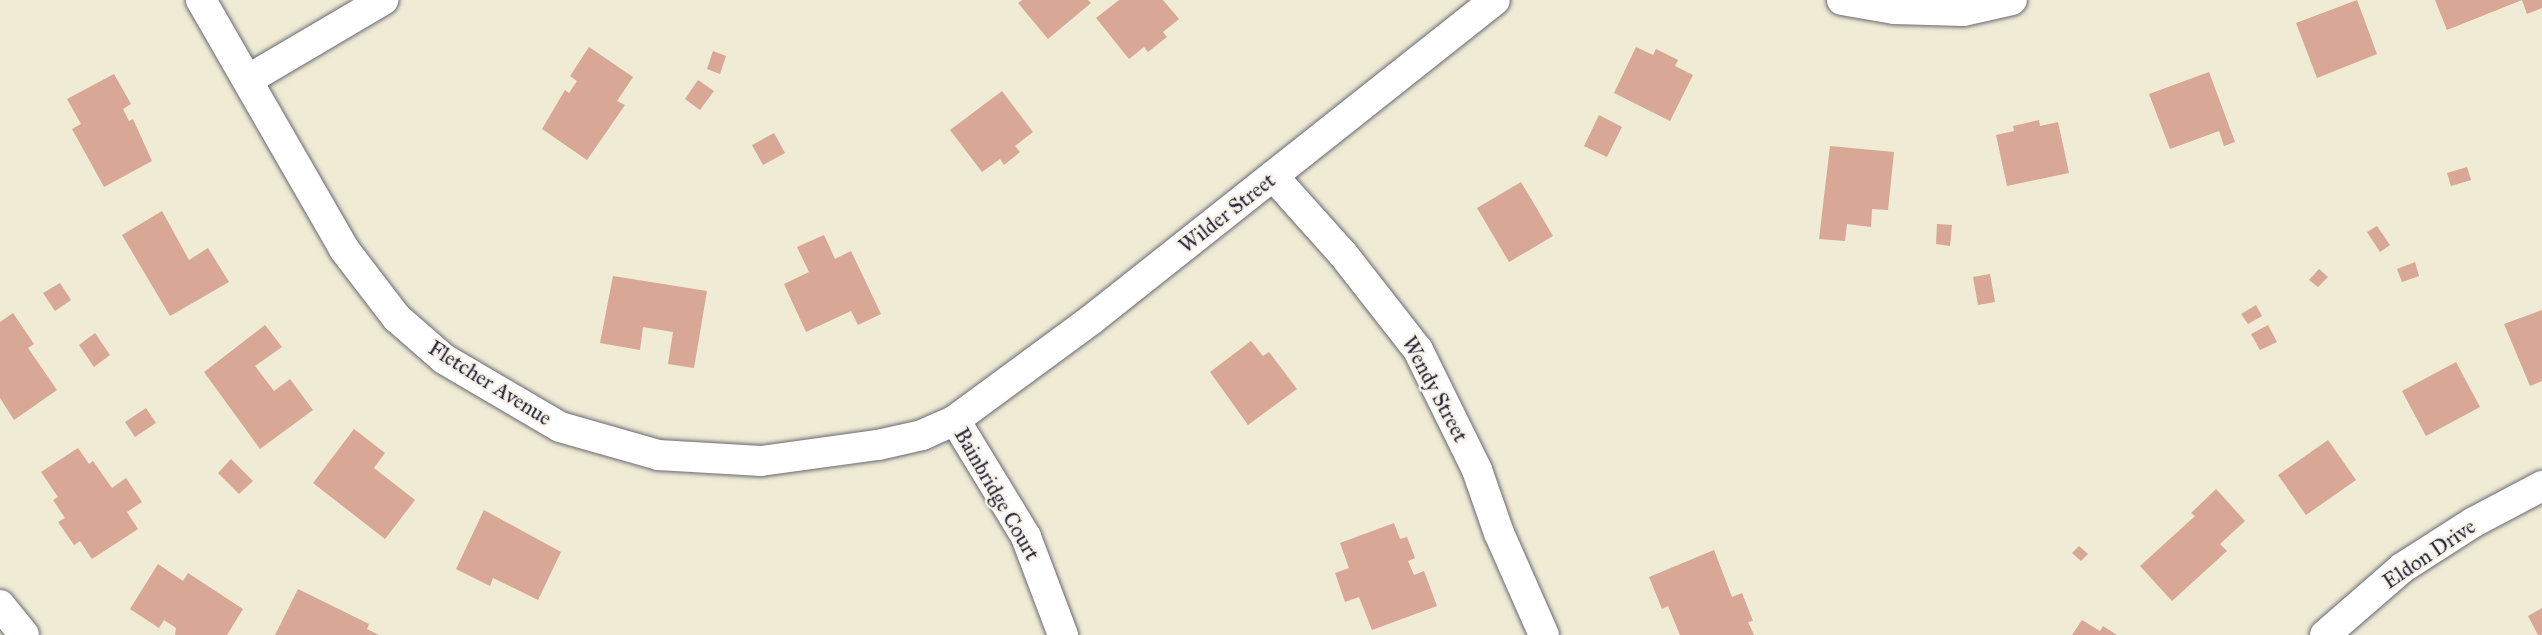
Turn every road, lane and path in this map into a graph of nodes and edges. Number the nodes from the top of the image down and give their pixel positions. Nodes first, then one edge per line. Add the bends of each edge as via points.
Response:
1 (201, 0) edge
2 (383, 0) edge
3 (1495, 0) edge
4 (1842, 0) edge
5 (2012, 0) edge
6 (249, 79) junction
7 (1273, 176) junction
8 (955, 420) junction
9 (2542, 486) edge
10 (0, 605) edge
11 (24, 635) edge
12 (1063, 635) edge
13 (1544, 635) edge
14 (2325, 635) edge

1 - 6 street, Fletcher Avenue
2 - 6 street
3 - 7 street, Wilder Street
4 - 5 street via 1894,9 1963,11
6 - 8 street, Fletcher Avenue via 344,249 397,318 444,359 560,427 658,455 761,462 878,445 922,435
7 - 8 street, Wilder Street via 1091,320
7 - 13 street, Wendy Street via 1343,254 1418,350 1477,470 1499,533
8 - 12 street, Bainbridge Court via 1026,537
9 - 14 street, Eldon Drive via 2495,510 2402,568
10 - 11 street

